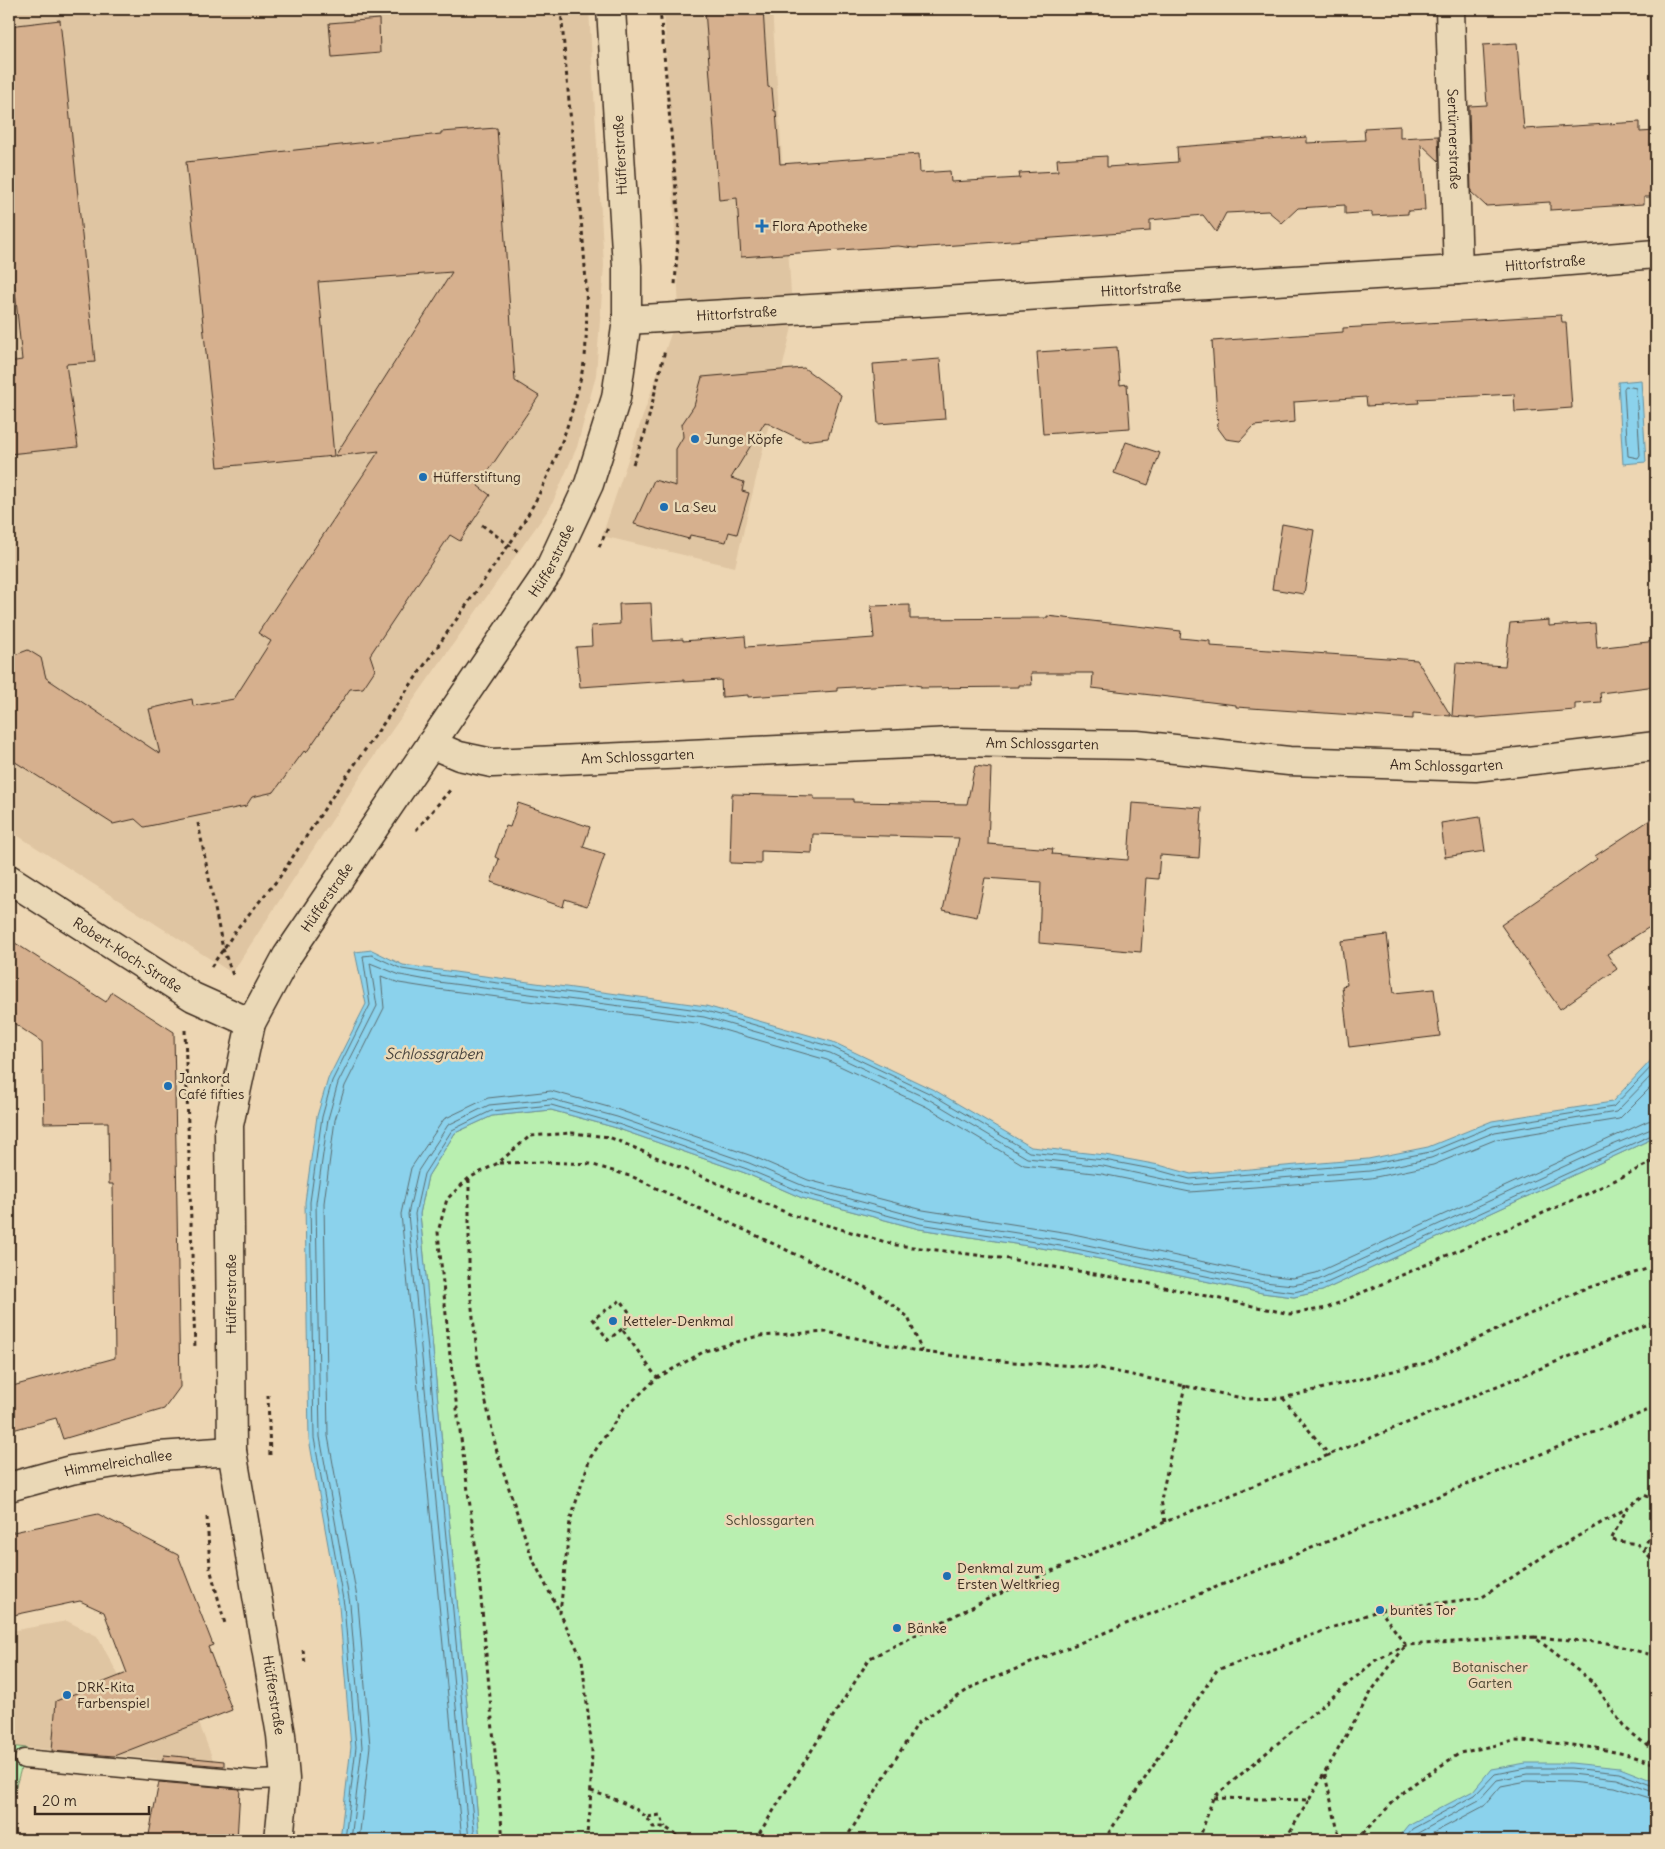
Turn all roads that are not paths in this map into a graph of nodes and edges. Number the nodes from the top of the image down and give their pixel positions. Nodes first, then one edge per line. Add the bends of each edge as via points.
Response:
1 (611, 9) edge
2 (1450, 9) edge
3 (1656, 254) edge
4 (1458, 270) junction
5 (627, 320) junction
6 (431, 744) junction
7 (1656, 746) edge
8 (9, 878) edge
9 (251, 1023) junction
10 (232, 1451) junction
11 (9, 1487) edge
12 (24, 1759) dead end
13 (285, 1779) junction
14 (279, 1840) edge

1 - 5 street, Hüfferstraße
2 - 4 street, Sertürnerstraße
3 - 4 street, Hittorfstraße
4 - 5 street, Hittorfstraße
5 - 6 street, Hüfferstraße via 616,398 590,484 548,572
6 - 7 street, Am Schlossgarten via 459,756 492,763 954,742 1137,745 1289,761 1475,767
6 - 9 street, Hüfferstraße via 287,956
8 - 9 street, Robert-Koch-Straße via 193,997
9 - 10 street, Hüfferstraße via 229,1125
10 - 11 street, Himmelreichallee via 130,1460 71,1470
10 - 13 street, Hüfferstraße via 281,1735
12 - 13 lane via 255,1780
13 - 14 street, Hüfferstraße

